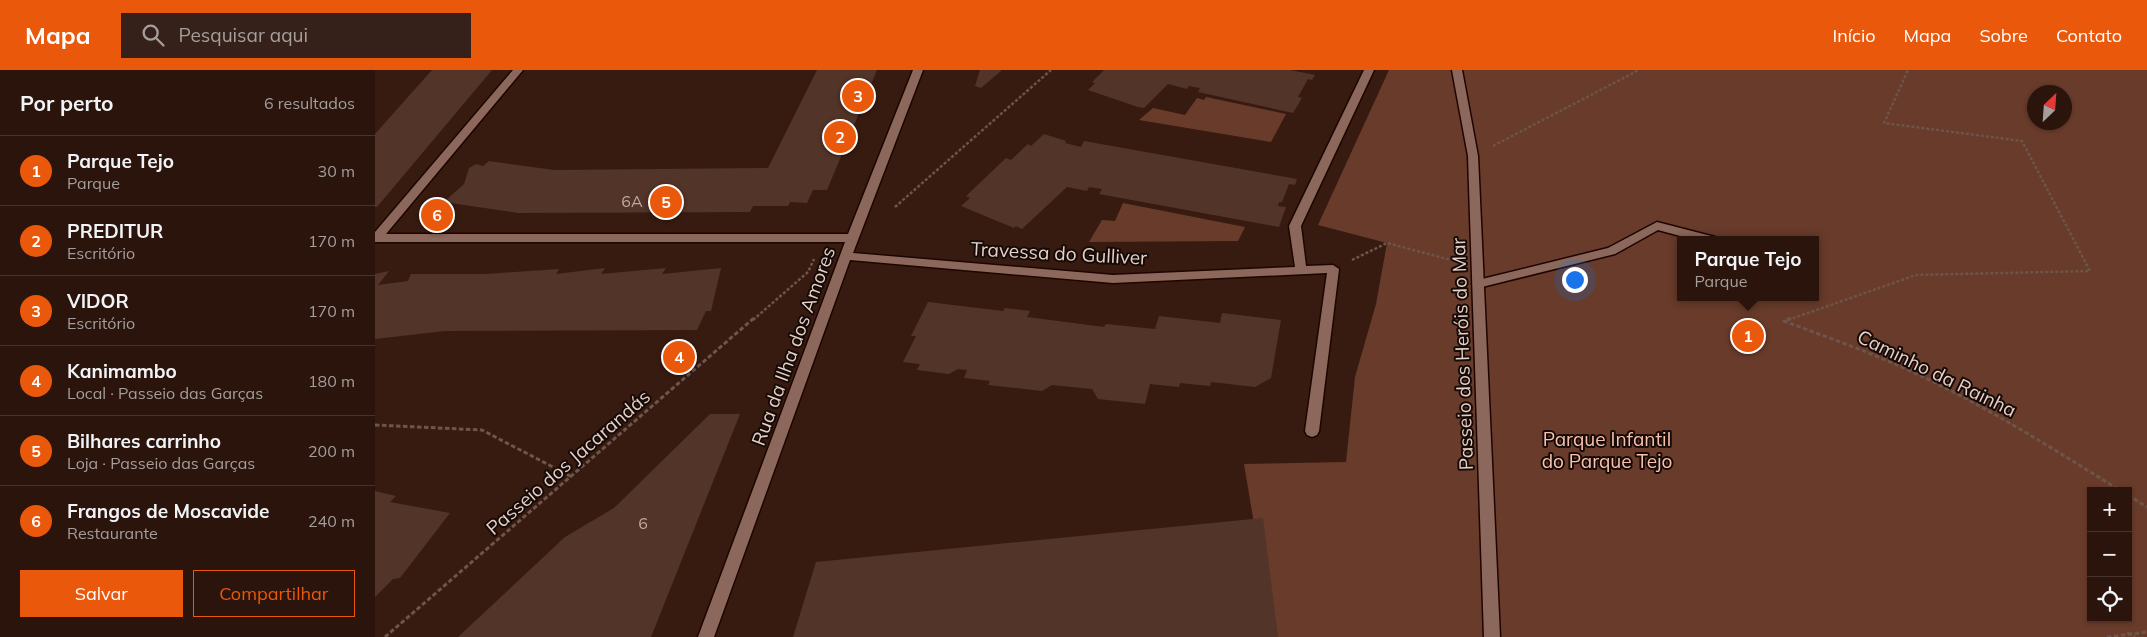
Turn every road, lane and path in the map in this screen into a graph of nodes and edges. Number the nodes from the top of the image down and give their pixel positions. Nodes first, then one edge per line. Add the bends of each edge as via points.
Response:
1 (518, 70) edge
2 (918, 70) edge
3 (1051, 70) edge
4 (1369, 70) edge
5 (1457, 70) edge
6 (1639, 70) edge
7 (1908, 70) edge
8 (1473, 156) junction
9 (895, 207) dead end
10 (1696, 236) edge
11 (376, 238) edge
12 (824, 238) junction
13 (852, 238) junction
14 (846, 256) junction
15 (1477, 267) junction
16 (1333, 269) junction
17 (1301, 270) junction
18 (1478, 284) junction
19 (375, 425) edge
20 (1312, 431) dead end
21 (573, 477) junction
22 (2115, 487) edge
23 (2132, 498) edge
24 (2147, 507) edge
25 (2147, 632) edge
26 (2127, 633) junction
27 (385, 637) edge
28 (706, 637) edge
29 (1492, 637) edge
30 (2107, 637) edge
31 (2135, 637) edge

1 - 11 street
2 - 13 street, Rua da Ilha dos Amores
3 - 9 path
4 - 17 street via 1295,226
5 - 8 street, Passeio dos Heróis do Mar
6 - 8 path
7 - 22 path, Caminho da Rainha via 1884,123 2021,140 2090,271 1916,275 1784,322 1853,346 1919,375 2025,431
8 - 15 street, Passeio dos Heróis do Mar
10 - 18 street via 1657,226 1611,251
11 - 12 street
12 - 13 street
12 - 21 path, Passeio dos Jacarandás via 808,272
13 - 14 street, Rua da Ilha dos Amores
14 - 17 street, Travessa do Gulliver via 1113,279
14 - 28 street, Rua da Ilha dos Amores
15 - 16 path via 1387,244
15 - 18 street, Passeio dos Heróis do Mar
16 - 17 street, Travessa do Gulliver
16 - 20 street
18 - 29 street, Passeio dos Heróis do Mar
19 - 21 path via 482,430
21 - 27 path, Passeio dos Jacarandás
23 - 24 path
25 - 26 path
26 - 30 path
26 - 31 path

